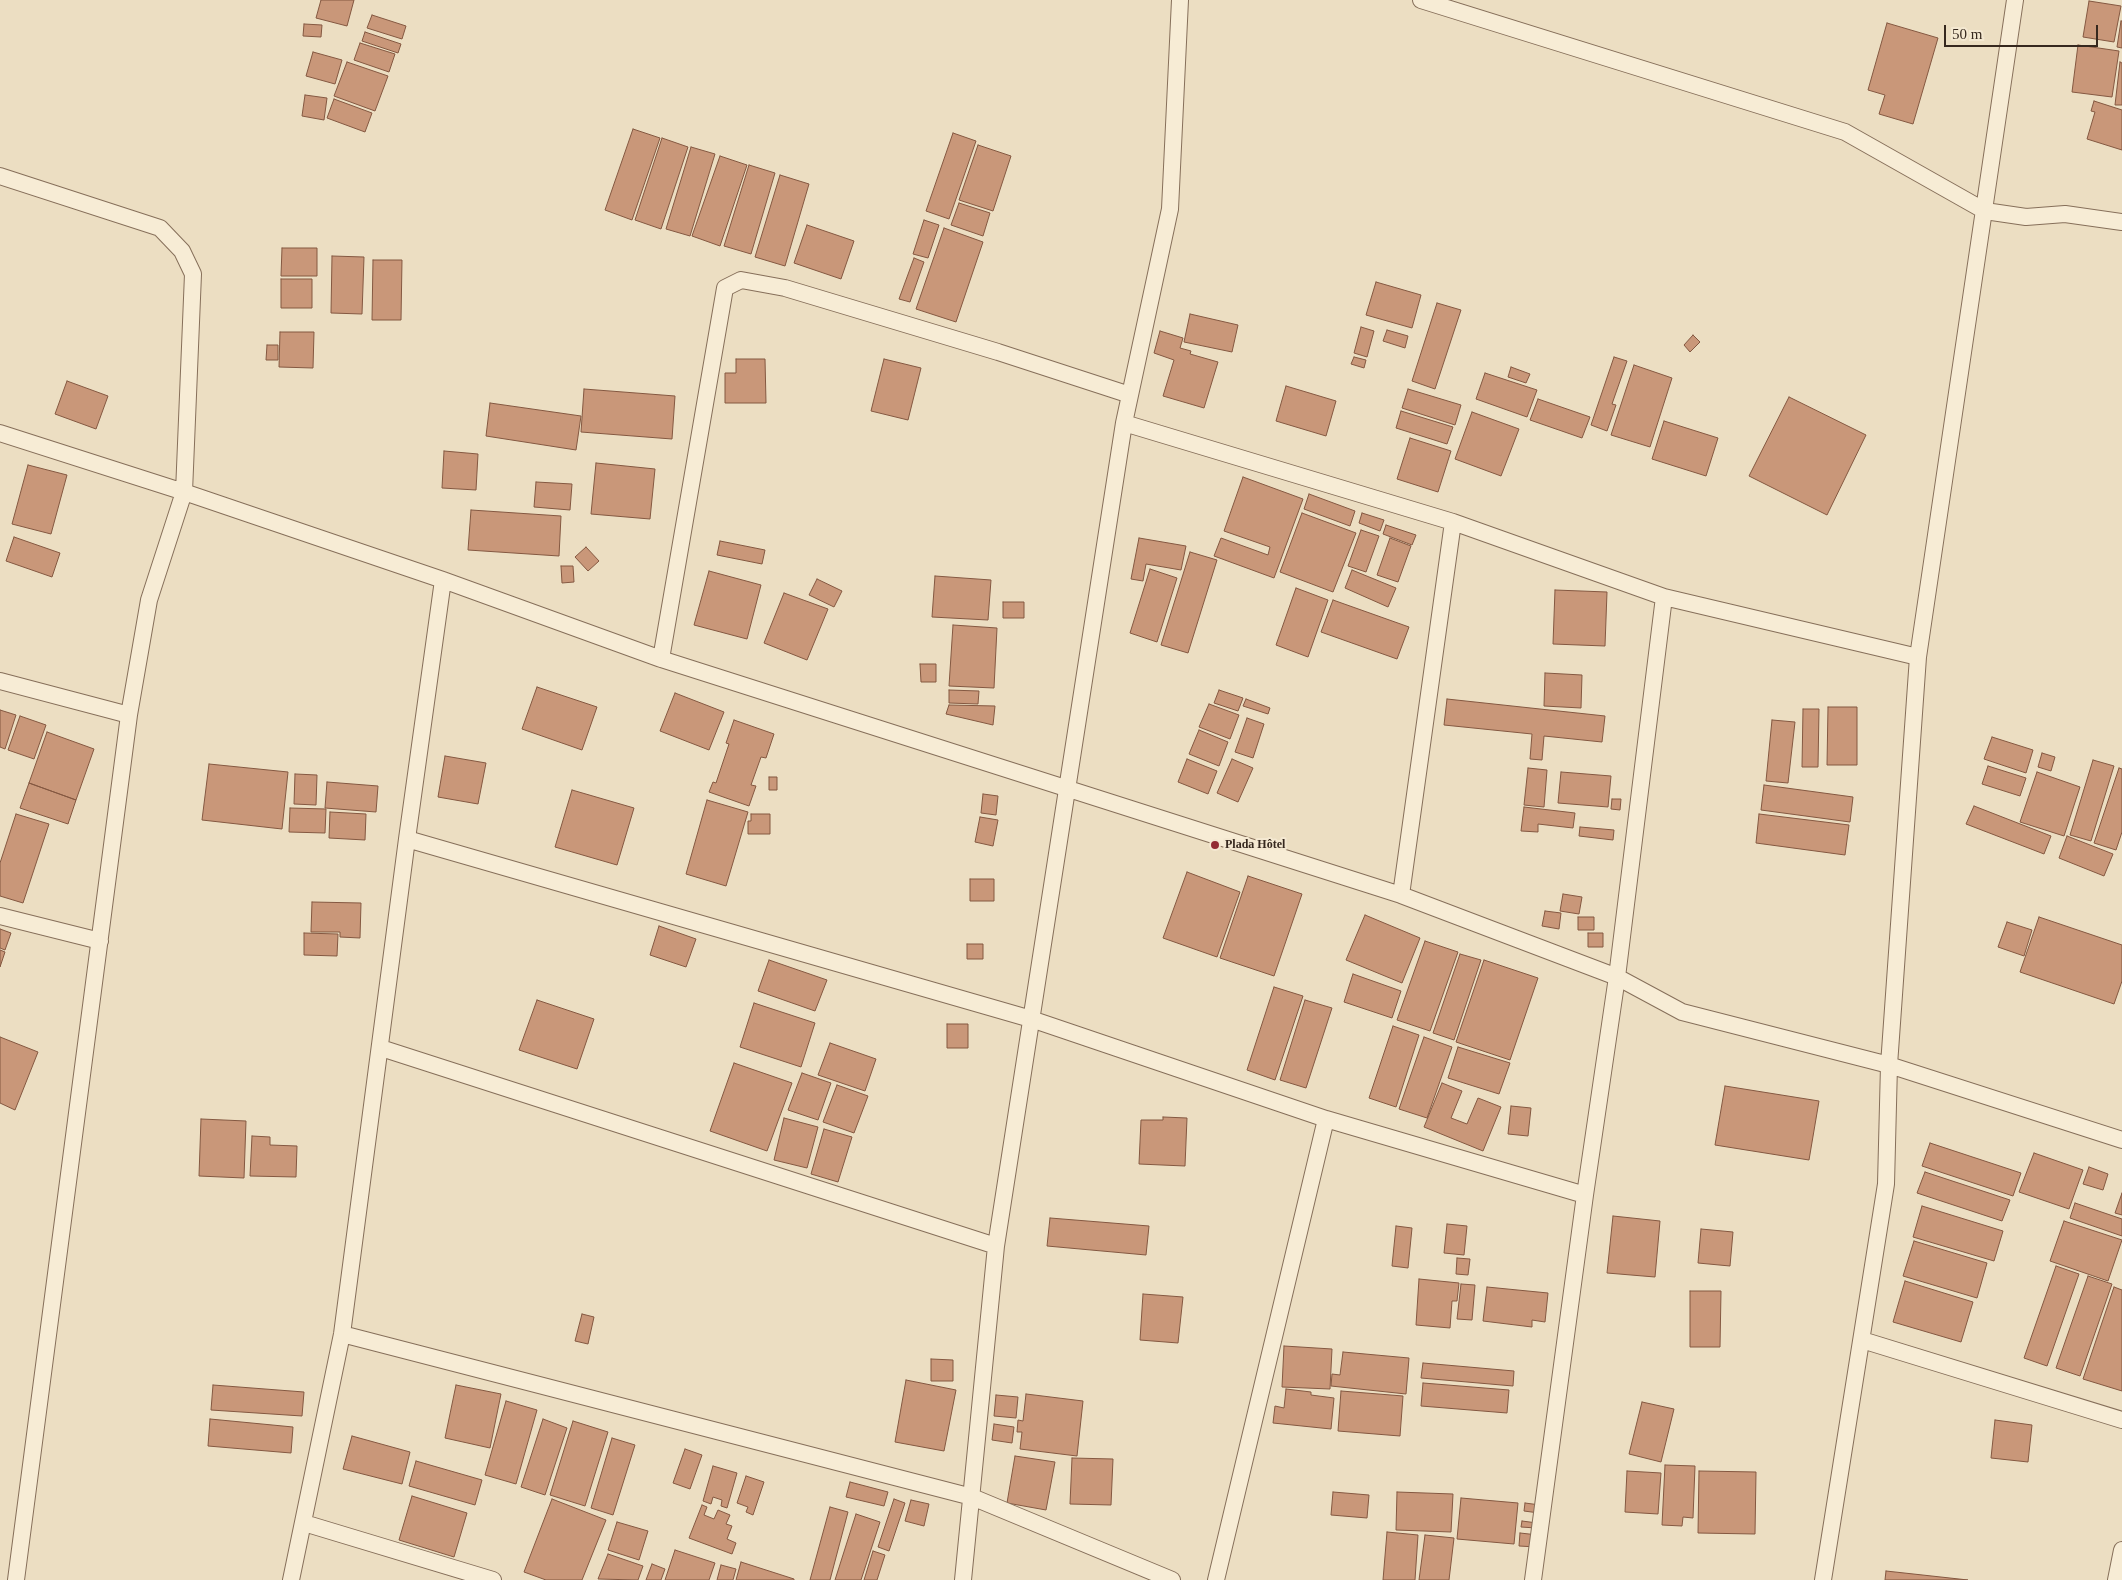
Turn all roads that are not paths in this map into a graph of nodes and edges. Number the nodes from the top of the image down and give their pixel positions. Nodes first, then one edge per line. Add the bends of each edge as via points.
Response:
1 (1180, 0) edge
2 (1421, 0) edge
3 (2015, 0) edge
4 (0, 176) edge
5 (1985, 211) junction
6 (2122, 222) edge
7 (1130, 395) junction
8 (1124, 423) junction
9 (0, 433) edge
10 (184, 492) junction
11 (1453, 522) junction
12 (443, 580) junction
13 (1664, 597) junction
14 (1918, 657) junction
15 (662, 659) junction
16 (0, 680) edge
17 (129, 715) junction
18 (1067, 788) junction
19 (406, 839) junction
20 (1401, 895) junction
21 (0, 916) edge
22 (100, 941) junction
23 (1617, 977) junction
24 (1031, 1019) junction
25 (381, 1048) junction
26 (1889, 1065) junction
27 (1326, 1119) junction
28 (2122, 1140) edge
29 (1585, 1195) junction
30 (996, 1246) junction
31 (342, 1334) junction
32 (1862, 1340) junction
33 (2122, 1420) edge
34 (972, 1497) junction
35 (304, 1523) junction
36 (2122, 1550) edge
37 (16, 1580) edge
38 (291, 1580) edge
39 (493, 1580) edge
40 (963, 1580) edge
41 (1172, 1580) edge
42 (1216, 1580) edge
43 (1533, 1580) edge
44 (1823, 1580) edge
45 (2116, 1580) edge

1 - 7 street via 1170,209
2 - 5 street via 1845,132
3 - 5 street
4 - 10 street via 160,228 182,251 193,274
5 - 6 street via 2026,217 2065,214
5 - 14 street
7 - 8 street
7 - 15 street via 785,288 742,280 725,288
8 - 11 street
8 - 18 street
9 - 10 street
10 - 12 street
10 - 17 street via 148,600
11 - 13 street
11 - 20 street
12 - 15 street
12 - 19 street
13 - 14 street
13 - 23 street
14 - 26 street
15 - 18 street
16 - 17 street
17 - 22 street
18 - 20 street
18 - 24 street
19 - 24 street
19 - 25 street
20 - 23 street
21 - 22 street
22 - 37 street
23 - 26 street via 1682,1012
23 - 29 street
24 - 27 street
24 - 30 street
25 - 30 street
25 - 31 street
26 - 28 street
26 - 32 street via 1886,1184
27 - 29 street
27 - 42 street
29 - 43 street
30 - 34 street
31 - 34 street
31 - 35 street
32 - 33 street
32 - 44 street
34 - 40 street
34 - 41 street
35 - 38 street
35 - 39 street
36 - 45 street

